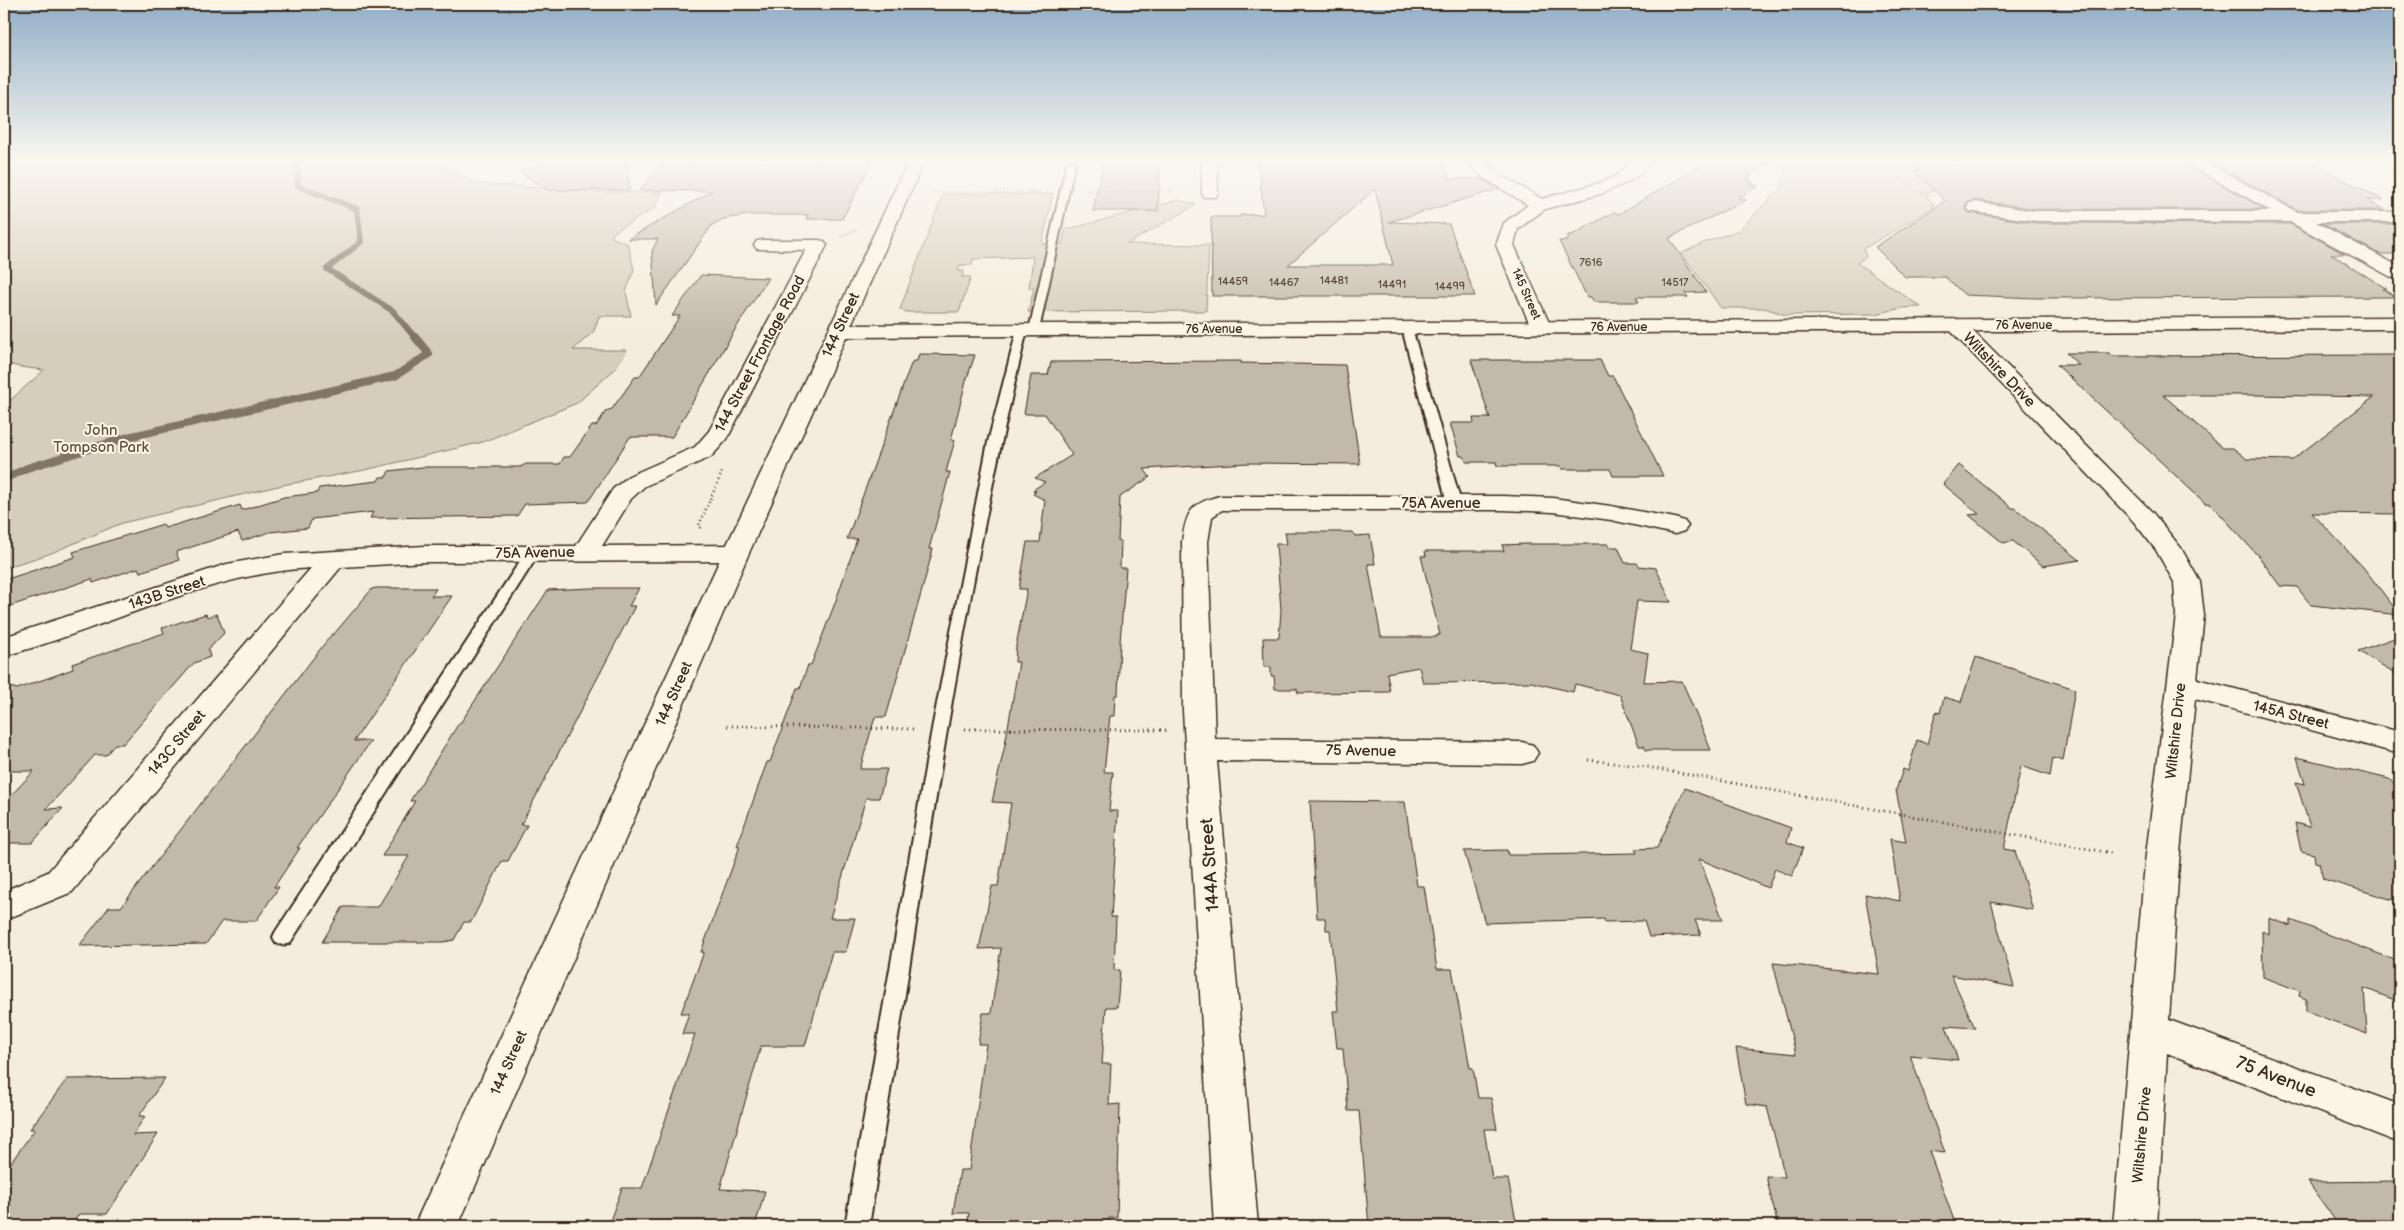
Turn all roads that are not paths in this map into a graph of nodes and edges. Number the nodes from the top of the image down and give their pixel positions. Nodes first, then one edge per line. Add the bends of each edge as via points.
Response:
1 (890, 219) edge
2 (1056, 219) edge
3 (1520, 219) edge
4 (2296, 219) edge
5 (763, 245) dead end
6 (2400, 274) edge
7 (2400, 323) edge
8 (1956, 326) junction
9 (1541, 327) junction
10 (1407, 328) junction
11 (1028, 330) junction
12 (839, 331) junction
13 (1454, 503) junction
14 (1206, 507) joint
15 (1675, 526) dead end
16 (533, 552) junction
17 (584, 552) junction
18 (736, 553) junction
19 (334, 558) junction
20 (4, 647) edge
21 (2181, 685) junction
22 (2400, 743) edge
23 (1201, 750) junction
24 (1522, 753) dead end
25 (4, 906) edge
26 (282, 937) dead end
27 (2151, 1030) junction
28 (2400, 1124) edge
29 (436, 1226) edge
30 (857, 1226) edge
31 (1236, 1226) edge
32 (2135, 1226) edge

1 - 12 street, 144 Street
2 - 11 lane
3 - 9 street, 145 Street via 1510,227 1505,245
4 - 6 street
5 - 17 street, 144 Street Frontage Road via 826,241 719,434 703,452 637,481 622,494
7 - 8 street, 76 Avenue
8 - 9 street, 76 Avenue
8 - 21 street, Wiltshire Drive via 2143,517 2168,548 2187,582 2190,609
9 - 10 street, 76 Avenue
10 - 11 street, 76 Avenue
10 - 13 lane
11 - 12 street, 76 Avenue
11 - 30 lane via 994,442 940,729
12 - 18 street, 144 Street
13 - 14 street, 75A Avenue via 1220,503
13 - 15 street, 75A Avenue via 1553,505
14 - 23 street, 144A Street via 1199,514 1195,542
16 - 17 street, 75A Avenue
16 - 19 street, 75A Avenue
16 - 26 lane
17 - 18 street, 75A Avenue
18 - 29 street, 144 Street
19 - 20 street, 143B Street via 236,570
19 - 25 street, 143C Street via 60,882
21 - 22 street, 145A Street
21 - 27 street, Wiltshire Drive via 2162,863
23 - 24 street, 75 Avenue
23 - 31 street, 144A Street
27 - 28 street, 75 Avenue
27 - 32 street, Wiltshire Drive

